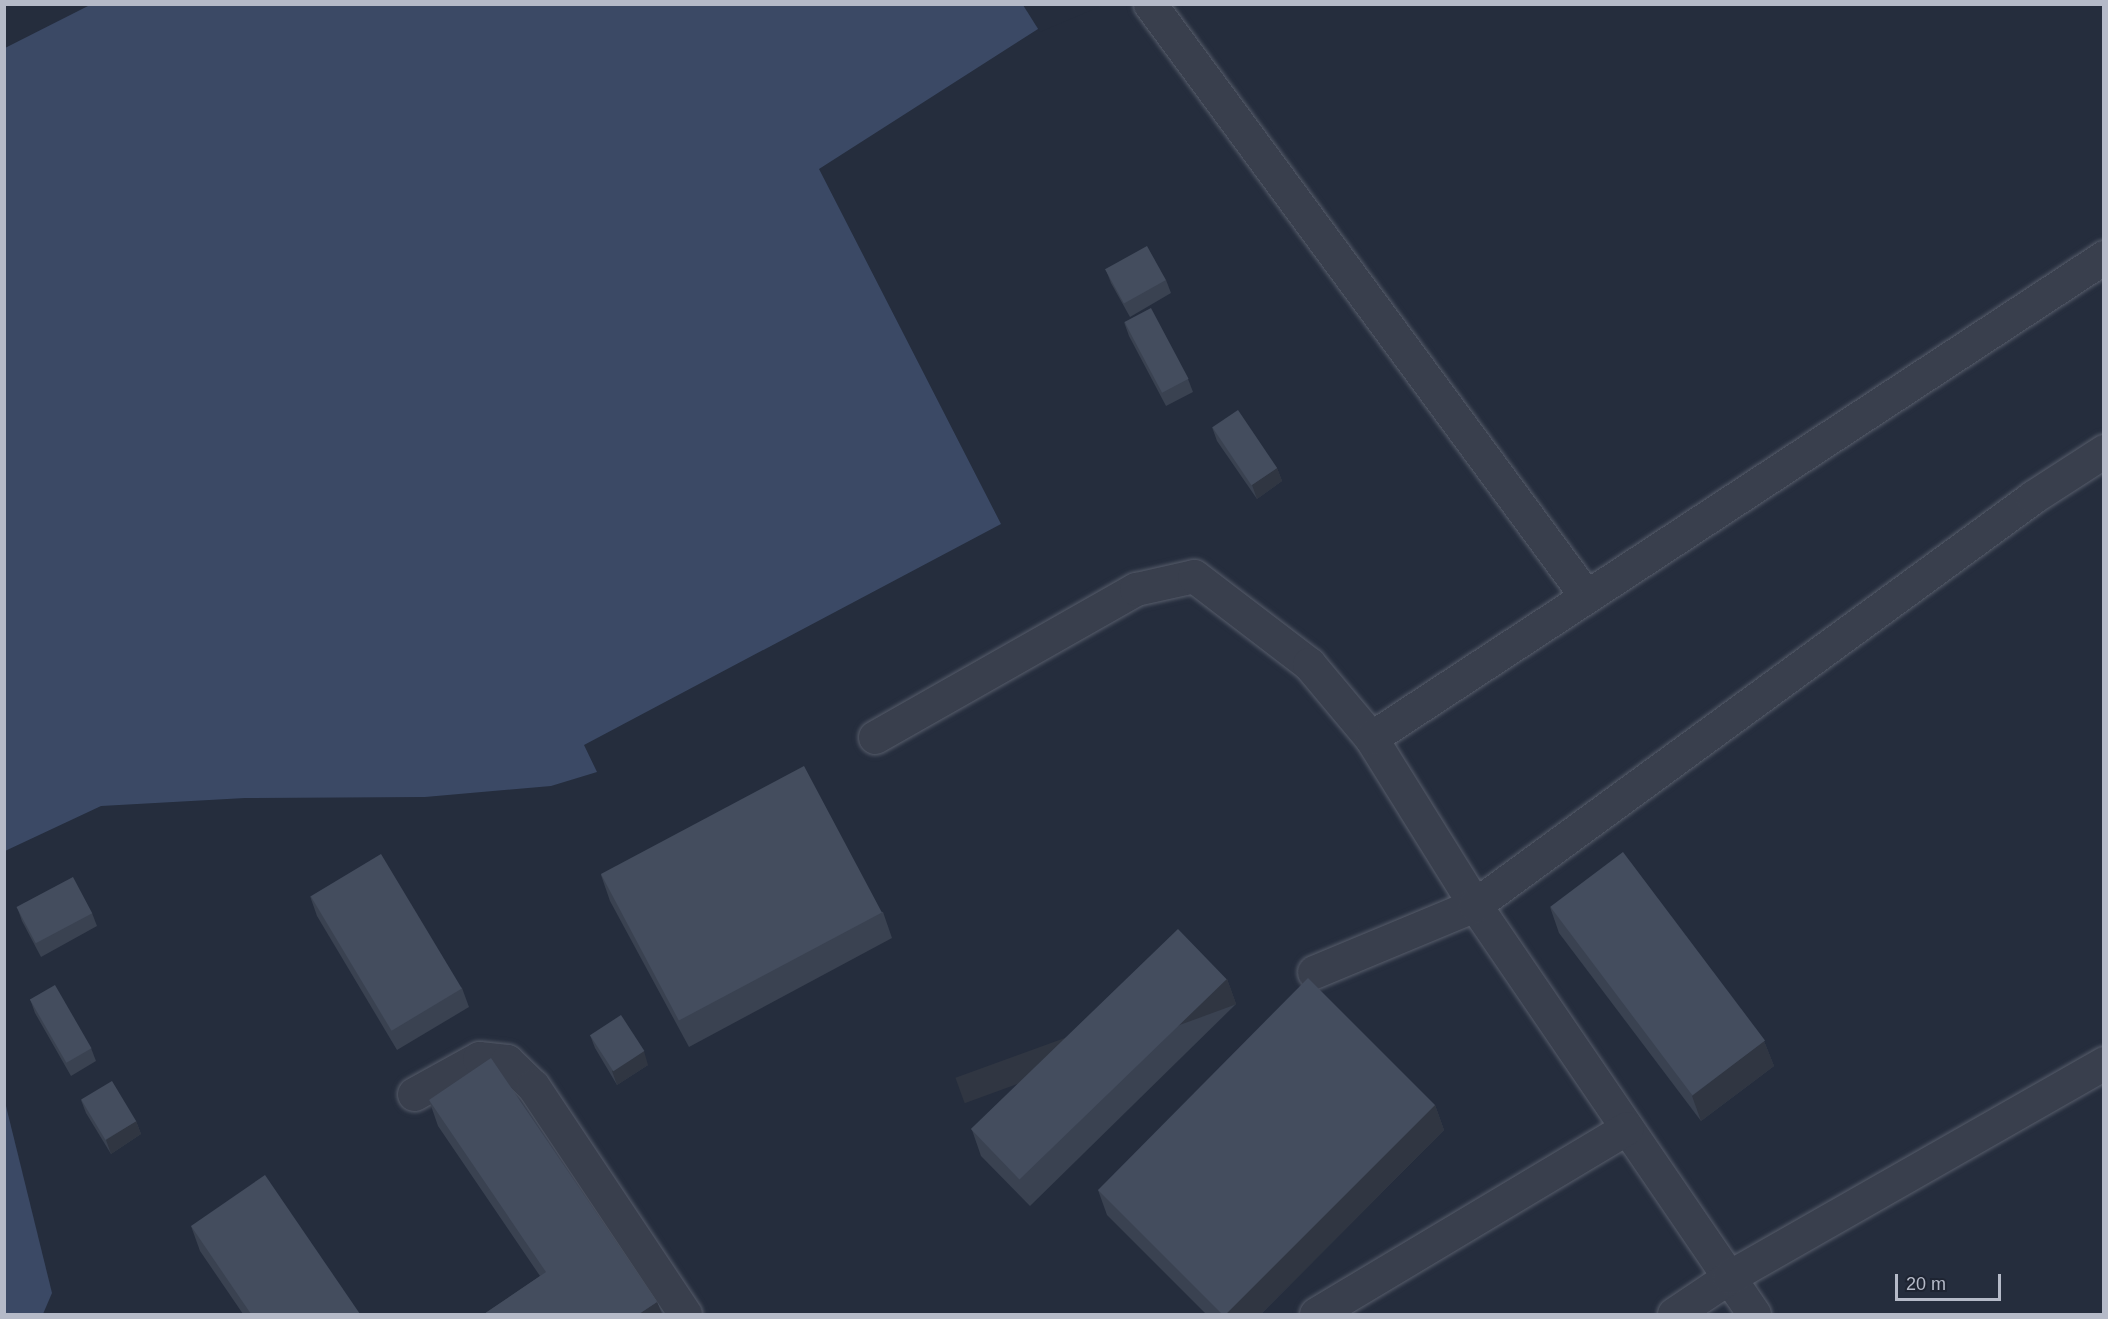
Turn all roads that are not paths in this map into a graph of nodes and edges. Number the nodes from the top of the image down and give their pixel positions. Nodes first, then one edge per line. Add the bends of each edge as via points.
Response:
1 (1150, 4) edge
2 (2103, 257) edge
3 (2103, 451) edge
4 (1584, 593) junction
5 (875, 737) dead end
6 (1371, 738) junction
7 (1475, 905) junction
8 (1314, 972) dead end
9 (2103, 1063) edge
10 (414, 1094) dead end
11 (1627, 1128) junction
12 (1729, 1277) junction
13 (685, 1314) edge
14 (1316, 1314) edge
15 (1674, 1314) edge
16 (1754, 1314) edge

1 - 4 lane
2 - 4 lane
3 - 7 lane
4 - 6 lane
5 - 6 lane via 1136,589 1194,576 1309,664
6 - 7 lane
7 - 8 lane
7 - 11 lane
9 - 12 lane
10 - 13 lane via 479,1058 507,1061 533,1086
11 - 12 lane
11 - 14 lane
12 - 15 lane
12 - 16 lane

